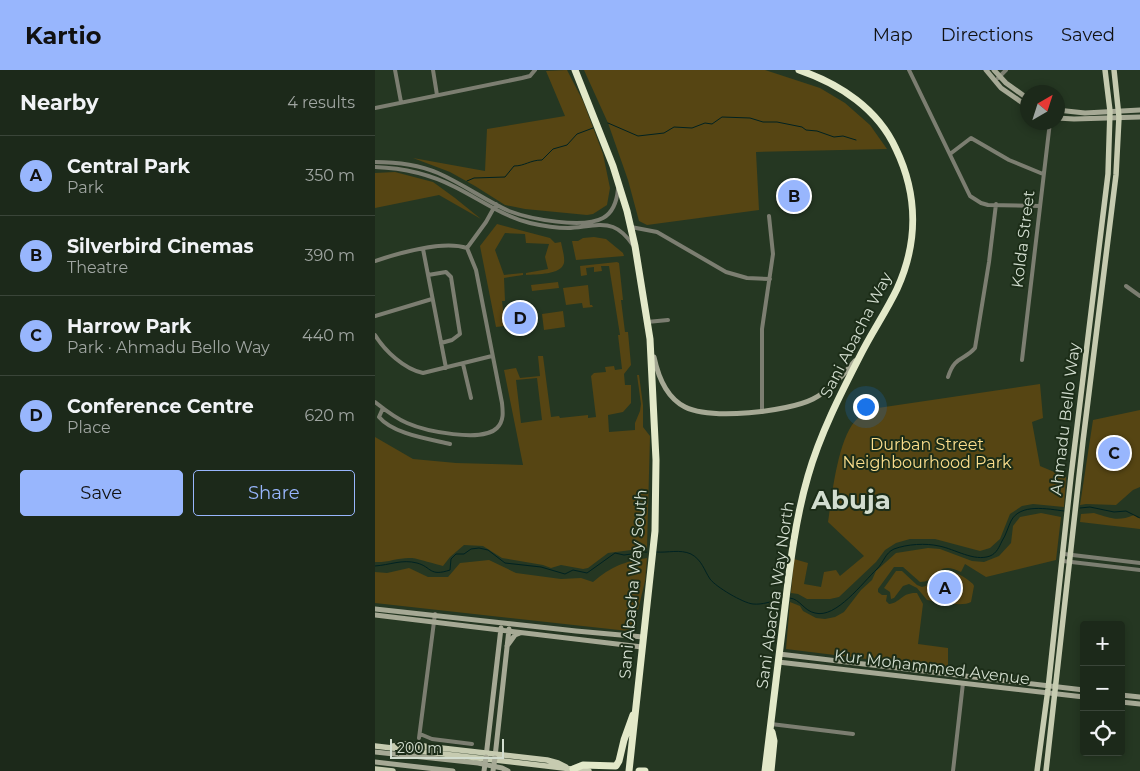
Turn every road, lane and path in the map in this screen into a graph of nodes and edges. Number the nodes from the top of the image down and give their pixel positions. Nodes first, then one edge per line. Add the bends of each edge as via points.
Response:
1 (395, 70) edge
2 (433, 70) edge
3 (535, 70) edge
4 (575, 70) edge
5 (799, 70) edge
6 (909, 70) edge
7 (986, 70) edge
8 (994, 70) edge
9 (1006, 70) edge
10 (1105, 70) edge
11 (1114, 70) edge
12 (999, 77) junction
13 (995, 82) junction
14 (1020, 93) edge
15 (437, 95) junction
16 (1020, 101) edge
17 (401, 102) junction
18 (375, 108) edge
19 (1140, 110) edge
20 (1065, 111) edge
21 (1110, 114) junction
22 (1119, 114) junction
23 (1140, 116) edge
24 (1065, 118) edge
25 (1049, 130) edge
26 (950, 154) junction
27 (375, 162) edge
28 (375, 167) edge
29 (1043, 174) junction
30 (618, 182) junction
31 (496, 204) junction
32 (996, 204) junction
33 (1039, 206) junction
34 (494, 210) junction
35 (769, 216) dead end
36 (631, 227) junction
37 (635, 246) junction
38 (467, 248) junction
39 (423, 249) junction
40 (375, 261) edge
41 (428, 275) junction
42 (770, 279) junction
43 (1126, 286) dead end
44 (1140, 296) edge
45 (433, 299) junction
46 (375, 316) edge
47 (668, 320) dead end
48 (647, 322) junction
49 (375, 335) edge
50 (650, 339) junction
51 (441, 343) junction
52 (861, 353) junction
53 (492, 356) junction
54 (1022, 360) dead end
55 (463, 364) junction
56 (446, 368) junction
57 (948, 377) dead end
58 (471, 398) dead end
59 (375, 402) edge
60 (383, 408) junction
61 (761, 412) junction
62 (827, 426) joint
63 (450, 444) dead end
64 (1063, 554) junction
65 (1071, 555) junction
66 (1063, 561) junction
67 (1071, 562) junction
68 (1140, 563) edge
69 (1140, 570) edge
70 (375, 609) edge
71 (435, 614) junction
72 (375, 615) edge
73 (434, 621) junction
74 (501, 623) junction
75 (509, 624) junction
76 (488, 628) junction
77 (501, 630) junction
78 (509, 630) junction
79 (521, 632) junction
80 (643, 637) junction
81 (499, 644) junction
82 (507, 646) junction
83 (642, 647) junction
84 (778, 658) junction
85 (963, 683) junction
86 (1049, 686) junction
87 (1080, 690) edge
88 (1056, 691) junction
89 (1048, 693) junction
90 (1125, 695) edge
91 (1080, 696) edge
92 (1140, 697) edge
93 (1125, 702) edge
94 (1140, 704) edge
95 (636, 710) junction
96 (771, 724) junction
97 (853, 734) dead end
98 (472, 744) dead end
99 (375, 746) edge
100 (405, 750) junction
101 (375, 752) edge
102 (486, 755) junction
103 (495, 756) junction
104 (375, 762) edge
105 (570, 769) junction
106 (767, 769) edge
107 (380, 770) edge
108 (393, 771) edge
109 (453, 771) edge
110 (484, 771) edge
111 (493, 771) edge
112 (508, 771) edge
113 (589, 771) edge
114 (629, 771) edge
115 (639, 771) edge
116 (645, 771) edge
117 (759, 771) edge
118 (953, 771) edge
119 (1037, 771) edge
120 (1046, 771) edge

1 - 17 street
2 - 15 street
3 - 15 street via 530,76
4 - 30 highway
5 - 52 highway, Sani Abacha Way via 842,90 874,116 893,141 910,188 913,233 904,272
6 - 26 street
7 - 13 main road
8 - 12 main road
9 - 12 street
10 - 21 main road, Ahmadu Bello Way
11 - 22 main road, Ahmadu Bello Way
12 - 13 street
12 - 14 main road
13 - 16 main road
15 - 17 street
17 - 18 street
19 - 22 main road
20 - 21 main road
21 - 22 main road
21 - 24 main road
21 - 64 main road, Ahmadu Bello Way via 1108,174
22 - 23 main road
22 - 65 main road, Ahmadu Bello Way via 1116,175
25 - 29 street, Kolda Street
26 - 29 street via 971,138 1009,160
26 - 32 street via 970,196 981,204
27 - 31 street via 406,164 437,173
28 - 34 street via 436,178
29 - 33 street, Kolda Street
30 - 31 street via 615,204 608,215 598,220 545,221
30 - 36 highway
31 - 34 street
32 - 33 street
32 - 57 street via 975,348 955,362
33 - 54 street, Kolda Street
34 - 37 street via 544,226 612,227
34 - 38 street
35 - 42 street via 773,254
36 - 37 highway
36 - 42 street via 657,232 726,272
37 - 48 highway
38 - 39 street via 448,244
38 - 53 street via 476,270
39 - 40 street
39 - 41 street
41 - 45 street
41 - 51 street via 446,272 451,277 460,334
42 - 61 street via 762,329
43 - 44 street
45 - 46 street
45 - 51 street
47 - 48 street
48 - 50 highway
49 - 56 street via 413,371 423,373
50 - 61 main road via 665,387 685,407 709,414
50 - 80 highway, Sani Abacha Way South via 656,460 655,531
51 - 56 street
52 - 61 main road via 838,380 813,399
52 - 62 highway, Sani Abacha Way
53 - 55 street
53 - 60 street via 503,416 491,432 456,435 428,430 405,423
55 - 56 street
55 - 58 street
59 - 60 street
60 - 63 street via 379,416 389,425
62 - 84 highway, Sani Abacha Way North via 813,460 799,512
64 - 65 street
64 - 66 main road, Ahmadu Bello Way
65 - 67 main road, Ahmadu Bello Way
65 - 68 street
66 - 67 street
66 - 86 main road, Ahmadu Bello Way
67 - 69 street
67 - 88 main road, Ahmadu Bello Way
70 - 71 main road
71 - 73 street
71 - 74 main road
72 - 73 main road
73 - 76 main road
73 - 98 street via 420,736
74 - 75 main road
74 - 77 main road
75 - 78 main road
75 - 80 main road
76 - 77 main road
76 - 81 main road via 495,632
77 - 78 main road
77 - 81 main road
78 - 79 main road
78 - 82 main road
79 - 82 main road
79 - 83 main road
80 - 83 highway, Sani Abacha Way South
81 - 102 main road
82 - 103 main road
83 - 95 highway, Sani Abacha Way South
84 - 85 main road, Kur Mohammed Avenue
84 - 86 main road, Kur Mohammed Avenue
84 - 96 highway, Sani Abacha Way North
85 - 89 main road, Kur Mohammed Avenue
85 - 118 street
86 - 88 main road, Kur Mohammed Avenue
86 - 89 main road, Ahmadu Bello Way
87 - 88 main road, Kur Mohammed Avenue
88 - 89 main road, Kur Mohammed Avenue
88 - 91 main road, Kur Mohammed Avenue
88 - 120 main road, Ahmadu Bello Way
89 - 119 main road, Ahmadu Bello Way
90 - 92 main road
93 - 94 main road
95 - 105 highway via 626,731 617,765 583,765
95 - 114 highway, Sani Abacha Way South
96 - 97 street
96 - 106 highway, Sani Abacha Way North via 774,741
99 - 100 main road
100 - 101 main road
100 - 102 main road
100 - 105 main road
100 - 112 main road
102 - 103 main road
102 - 110 main road, bridge
103 - 105 main road via 553,761
103 - 111 main road, bridge
104 - 109 main road
105 - 113 main road
106 - 117 highway
107 - 108 main road
115 - 116 highway

